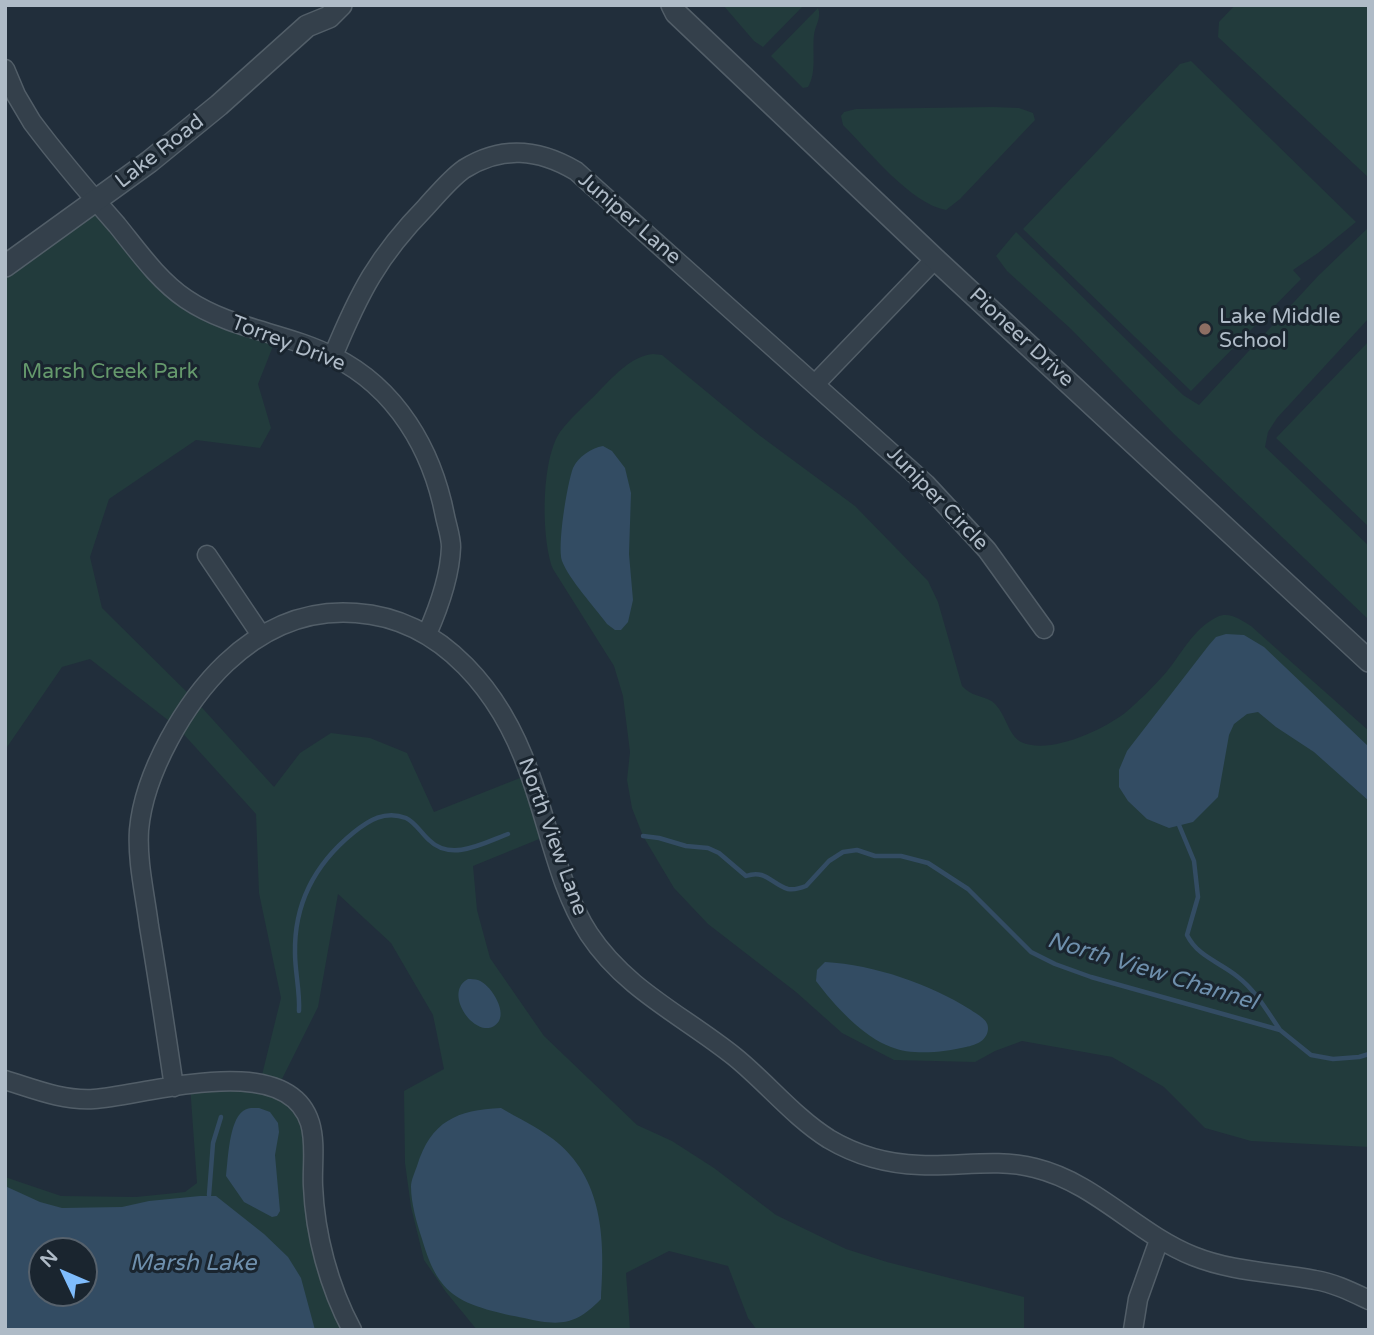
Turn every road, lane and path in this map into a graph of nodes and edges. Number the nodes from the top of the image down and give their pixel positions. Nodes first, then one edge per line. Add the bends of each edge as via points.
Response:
1 (319, 5) edge
2 (341, 5) edge
3 (669, 8) edge
4 (307, 26) junction
5 (5, 69) edge
6 (96, 201) junction
7 (935, 259) junction
8 (5, 266) edge
9 (332, 356) junction
10 (816, 383) junction
11 (207, 555) dead end
12 (1044, 629) dead end
13 (427, 634) junction
14 (261, 635) junction
15 (1369, 661) edge
16 (5, 1080) edge
17 (174, 1087) junction
18 (1159, 1240) junction
19 (1369, 1300) edge
20 (352, 1330) edge
21 (1133, 1330) edge

1 - 4 street, Lake Road
2 - 4 street, Lake Road via 329,17
3 - 7 street, Pioneer Drive
4 - 6 street, Lake Road via 219,105
5 - 6 street, Torrey Drive via 32,122
6 - 8 street, Lake Road
6 - 9 street, Torrey Drive via 158,275 184,298 219,318
7 - 10 street
7 - 15 street, Pioneer Drive
9 - 10 street, Juniper Lane via 368,280 405,228 464,169 489,158 523,152 546,156 576,171
9 - 13 street, Torrey Drive via 385,392 405,417 440,487 451,546 440,604
10 - 12 street, Juniper Circle via 957,516
11 - 14 street
13 - 14 street, North View Lane via 388,619 336,612 309,615
13 - 18 street, North View Lane via 475,675 498,708 528,769 573,903 588,933 632,984 730,1053 828,1138 853,1151 900,1164 1001,1163 1051,1173 1093,1192
14 - 17 street, North View Lane via 216,672 184,716 159,761 142,809 139,854
16 - 17 street via 71,1099
17 - 20 street via 260,1083 278,1087 304,1111 313,1136 316,1219 335,1291
18 - 19 street, North View Lane via 1228,1268 1319,1280
18 - 21 street via 1138,1299

